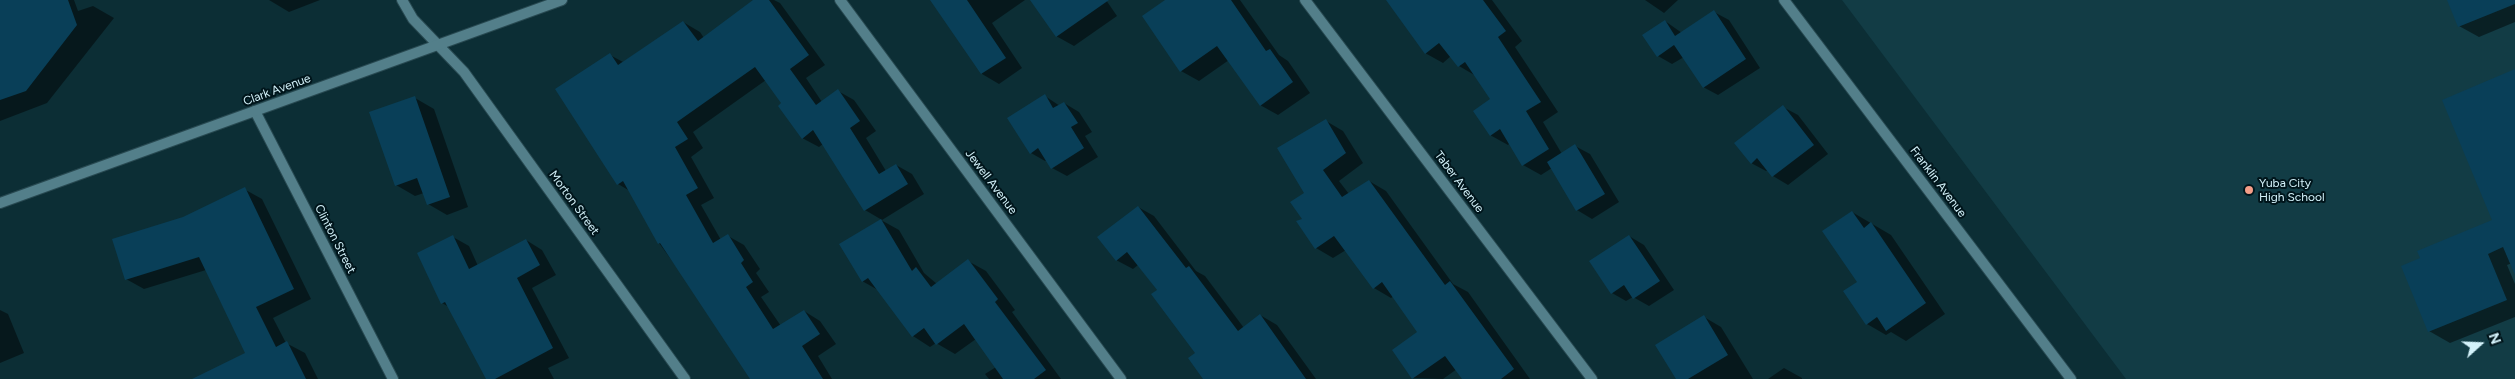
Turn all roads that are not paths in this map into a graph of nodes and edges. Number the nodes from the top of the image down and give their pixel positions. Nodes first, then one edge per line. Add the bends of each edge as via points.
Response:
1 (402, 0) edge
2 (562, 0) edge
3 (840, 0) edge
4 (1305, 0) edge
5 (1784, 0) edge
6 (439, 45) junction
7 (255, 111) junction
8 (0, 203) edge
9 (393, 379) edge
10 (685, 379) edge
11 (1121, 379) edge
12 (1592, 379) edge
13 (2071, 379) edge

1 - 6 street, Morton Street via 413,19
2 - 6 street, Clark Avenue
3 - 11 street, Jewell Avenue
4 - 12 street, Taber Avenue
5 - 13 street, Franklin Avenue
6 - 7 street, Clark Avenue
6 - 10 street, Morton Street via 464,72
7 - 8 street, Clark Avenue
7 - 9 street, Clinton Street

